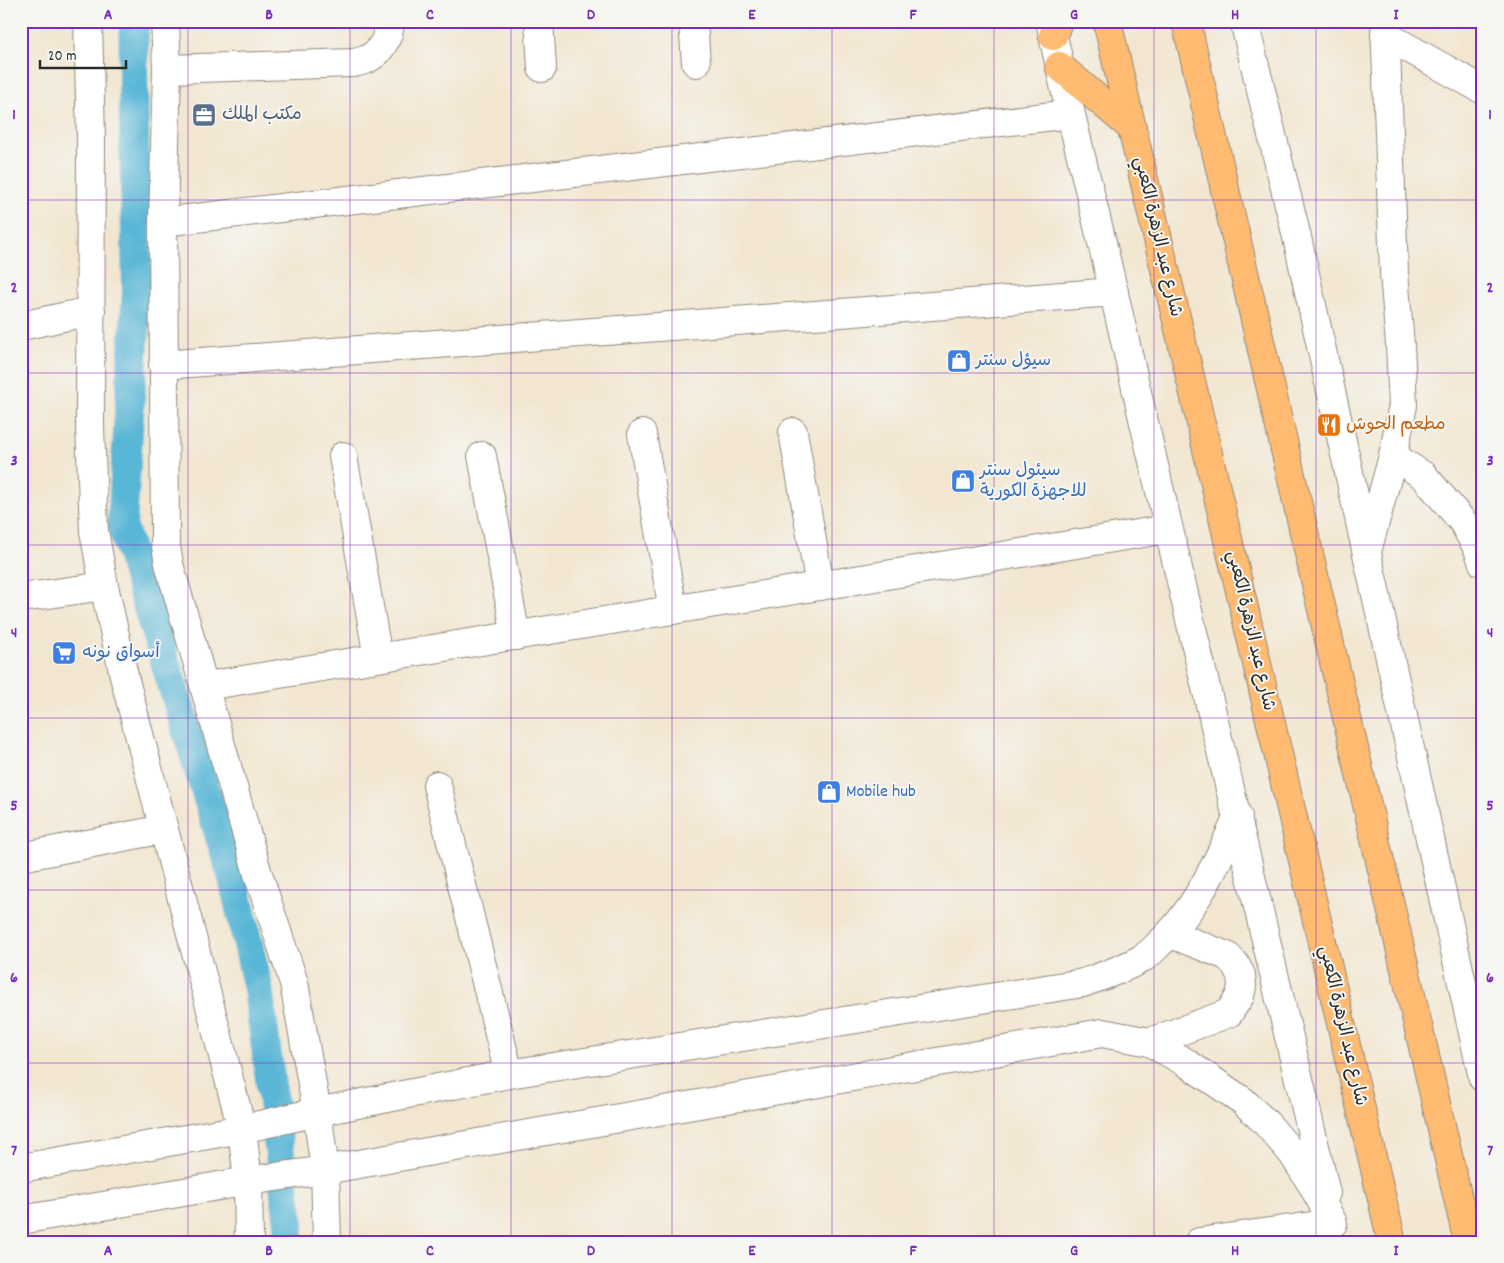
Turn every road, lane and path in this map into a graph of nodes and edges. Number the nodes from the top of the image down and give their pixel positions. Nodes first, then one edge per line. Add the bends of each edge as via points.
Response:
1 (88, 21) edge
2 (165, 21) edge
3 (390, 21) edge
4 (539, 21) edge
5 (693, 21) edge
6 (1107, 21) edge
7 (1186, 21) edge
8 (1244, 21) edge
9 (1053, 26) edge
10 (1385, 28) edge
11 (696, 63) dead end
12 (1059, 66) junction
13 (542, 68) dead end
14 (166, 69) junction
15 (1483, 90) edge
16 (1070, 114) junction
17 (1132, 128) junction
18 (163, 222) junction
19 (1114, 292) junction
20 (91, 311) junction
21 (21, 326) edge
22 (163, 366) junction
23 (793, 432) dead end
24 (642, 434) dead end
25 (343, 456) dead end
26 (482, 456) dead end
27 (1394, 456) junction
28 (1473, 517) edge
29 (1168, 529) junction
30 (1367, 551) junction
31 (1483, 563) edge
32 (104, 586) junction
33 (820, 586) junction
34 (21, 598) edge
35 (673, 610) junction
36 (516, 636) junction
37 (378, 658) junction
38 (206, 686) junction
39 (437, 785) dead end
40 (1238, 817) junction
41 (164, 829) junction
42 (21, 857) edge
43 (1171, 934) junction
44 (1150, 1042) junction
45 (510, 1074) junction
46 (1483, 1078) edge
47 (317, 1112) junction
48 (242, 1129) junction
49 (21, 1168) edge
50 (325, 1170) junction
51 (248, 1181) junction
52 (21, 1220) edge
53 (1335, 1232) edge
54 (249, 1242) edge
55 (326, 1242) edge
56 (1199, 1242) edge
57 (1392, 1242) edge
58 (1468, 1242) edge

1 - 20 street
2 - 14 street
3 - 14 street via 383,45 370,58 353,63
4 - 13 street
5 - 11 street
6 - 17 main road, شارع عبد الزهرة الكعبي
7 - 58 main road
8 - 30 street via 1296,233
9 - 12 street
10 - 15 street
10 - 27 street via 1394,274 1403,405
12 - 16 street
12 - 17 main road
14 - 18 street
16 - 18 street
16 - 19 street
17 - 57 main road, شارع عبد الزهرة الكعبي
18 - 22 street
19 - 22 street
19 - 29 street
20 - 21 street
20 - 32 street via 90,426 94,531
22 - 38 street via 165,540
23 - 33 street
24 - 35 street
25 - 37 street
26 - 36 street
27 - 28 street via 1424,476
27 - 30 street
28 - 31 street
29 - 33 street
29 - 40 street
30 - 46 street
32 - 34 street
32 - 41 street via 124,680
33 - 35 street
35 - 36 street
36 - 37 street
37 - 38 street
38 - 47 street via 258,874 294,983
39 - 45 street
40 - 43 street via 1212,873
40 - 53 street
41 - 42 street
41 - 48 street
43 - 44 street via 1227,956 1236,964 1242,986 1240,996 1229,1013
43 - 45 street via 1144,958 1082,983
44 - 50 street via 1102,1033
44 - 53 street via 1243,1101 1267,1124 1292,1153 1313,1186
45 - 47 street
47 - 48 street
47 - 50 street
48 - 49 street
48 - 51 street
50 - 51 street
50 - 55 street
51 - 52 street
51 - 54 street
53 - 56 street

